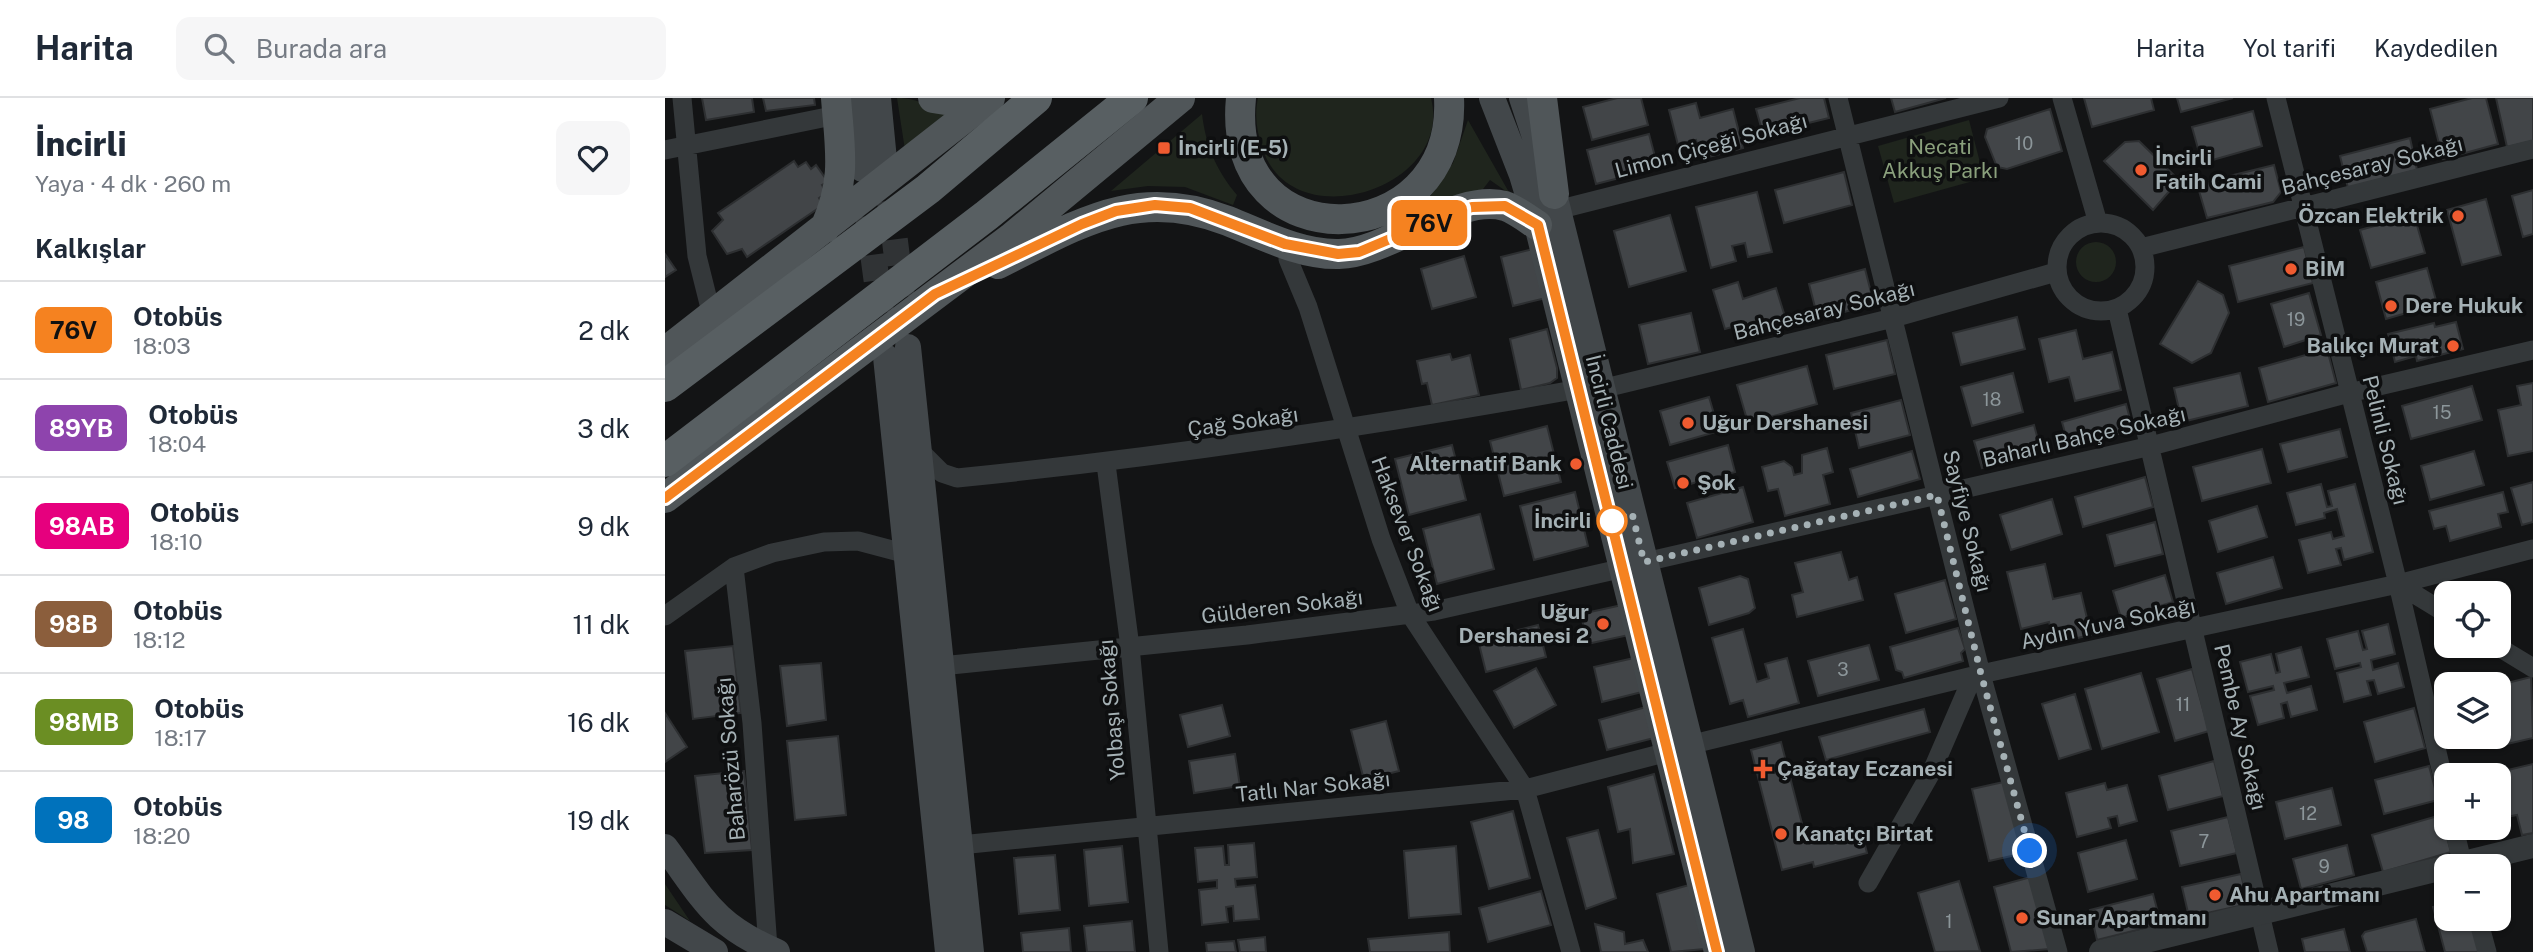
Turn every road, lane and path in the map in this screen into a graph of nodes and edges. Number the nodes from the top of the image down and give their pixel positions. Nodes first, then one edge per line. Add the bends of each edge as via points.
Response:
1 (683, 98) edge
2 (878, 98) edge
3 (933, 98) edge
4 (981, 98) edge
5 (990, 98) edge
6 (1036, 98) edge
7 (1132, 98) edge
8 (1180, 98) edge
9 (1241, 98) edge
10 (1449, 98) edge
11 (1492, 98) edge
12 (1522, 98) edge
13 (1542, 98) edge
14 (1838, 98) edge
15 (1999, 98) edge
16 (2062, 98) edge
17 (2276, 98) edge
18 (843, 104) edge
19 (1847, 135) junction
20 (688, 146) junction
21 (2533, 149) edge
22 (665, 150) edge
23 (2302, 207) junction
24 (1550, 210) junction
25 (2098, 223) junction
26 (824, 230) junction
27 (2141, 248) junction
28 (1288, 259) dead end
29 (2056, 272) junction
30 (935, 294) junction
31 (2116, 309) junction
32 (712, 316) junction
33 (1893, 318) junction
34 (2533, 350) edge
35 (665, 352) edge
36 (665, 386) edge
37 (1590, 389) junction
38 (2349, 393) junction
39 (1344, 431) junction
40 (2151, 446) junction
41 (920, 451) junction
42 (665, 461) edge
43 (1106, 464) junction
44 (1937, 495) junction
45 (665, 498) edge
46 (2533, 549) edge
47 (907, 554) junction
48 (1634, 565) junction
49 (734, 567) junction
50 (2398, 584) junction
51 (2434, 606) edge
52 (1410, 614) junction
53 (665, 616) edge
54 (2194, 630) junction
55 (1130, 647) junction
56 (2511, 655) edge
57 (941, 666) junction
58 (2533, 668) edge
59 (1977, 675) junction
60 (1680, 748) junction
61 (2440, 763) edge
62 (1525, 789) junction
63 (1145, 828) junction
64 (960, 845) junction
65 (2533, 846) edge
66 (665, 847) edge
67 (2502, 854) edge
68 (2434, 871) edge
69 (1868, 883) dead end
70 (2259, 913) junction
71 (665, 922) edge
72 (2481, 931) edge
73 (773, 950) edge
74 (715, 952) edge
75 (948, 952) edge
76 (971, 952) edge
77 (1159, 952) edge
78 (1571, 952) edge
79 (1717, 952) edge
80 (1742, 952) edge
81 (2058, 952) edge
82 (2102, 952) edge
83 (2269, 952) edge
84 (2487, 952) edge

1 - 20 street
2 - 18 main road via 873,164
3 - 4 main road
5 - 26 main road
6 - 36 highway via 928,189
7 - 42 highway
8 - 30 main road via 1011,238
9 - 10 main road via 1239,127 1244,151 1266,188 1291,209 1329,221 1371,216 1412,192 1427,176 1447,136
11 - 24 main road, İncirli Caddesi via 1523,175
12 - 24 main road, İncirli Caddesi
13 - 24 main road
14 - 19 street, Sayfiye Sokağı
15 - 19 street, Limon Çiçeği Sokağı
16 - 25 street
17 - 23 street, Pelinli Sokağı
18 - 20 street
18 - 26 main road via 838,198
19 - 24 street, Limon Çiçeği Sokağı
19 - 33 street, Sayfiye Sokağı
20 - 22 street
20 - 32 street via 697,257
21 - 23 street, Bahçesaray Sokağı
23 - 27 street, Bahçesaray Sokağı
23 - 38 street, Pelinli Sokağı
24 - 30 main road via 1472,207 1359,252 1338,254 1285,244 1190,208 1155,205 1116,211 1082,224
24 - 37 main road, İncirli Caddesi
25 - 27 street via 2123,229
25 - 29 street via 2067,239
26 - 32 main road
27 - 31 street via 2145,277 2129,302
28 - 39 street, Haksever Sokağı via 1316,333
29 - 31 street via 2060,285 2078,305 2103,312
29 - 33 street, Bahçesaray Sokağı
30 - 45 main road
31 - 40 street, Pembe Ay Sokağı
32 - 35 main road
33 - 37 street, Bahçesaray Sokağı
33 - 44 street, Sayfiye Sokağı
34 - 38 street, Baharlı Bahçe Sokağı
37 - 39 street, Çağ Sokağı
37 - 48 main road, İncirli Caddesi
38 - 40 street, Baharlı Bahçe Sokağı
38 - 50 street, Pelinli Sokağı
39 - 43 street, Çağ Sokağı
39 - 52 street, Haksever Sokağı
40 - 44 street, Baharlı Bahçe Sokağı
40 - 54 street, Pembe Ay Sokağı
41 - 43 street, Çağ Sokağı via 942,473 957,478
41 - 47 main road via 897,352
41 - 57 main road
43 - 55 street, Yolbaşı Sokağı
44 - 48 street, Baharlı Bahçe Sokağı
44 - 59 street, Sayfiye Sokağı
46 - 50 street, Aydın Yuva Sokağı
47 - 49 street via 858,541 824,542
47 - 75 main road
48 - 52 street, Gülderen Sokağı
48 - 60 main road, İncirli Caddesi
49 - 53 street
49 - 73 street, Baharözü Sokağı
50 - 51 street
50 - 54 street, Aydın Yuva Sokağı
50 - 61 street, Pelinli Sokağı
52 - 55 street, Gülderen Sokağı
52 - 62 street, Haksever Sokağı
54 - 59 street, Aydın Yuva Sokağı
54 - 70 street, Pembe Ay Sokağı
55 - 57 street, Gülderen Sokağı
55 - 63 street, Yolbaşı Sokağı
56 - 58 street
57 - 64 main road
59 - 60 street, Aydın Yuva Sokağı
59 - 69 street via 1932,771
59 - 81 street, Sayfiye Sokağı
60 - 62 street, Tatlı Nar Sokağı
60 - 79 main road, İncirli Caddesi
60 - 80 main road, İncirli Caddesi
62 - 63 street, Tatlı Nar Sokağı
62 - 78 street, Haksever Sokağı
63 - 64 street, Tatlı Nar Sokağı
63 - 77 street, Yolbaşı Sokağı
64 - 76 main road
65 - 67 street
66 - 73 main road via 715,916 731,930
68 - 70 street
70 - 82 street
70 - 83 street, Pembe Ay Sokağı
71 - 74 main road
72 - 84 street

